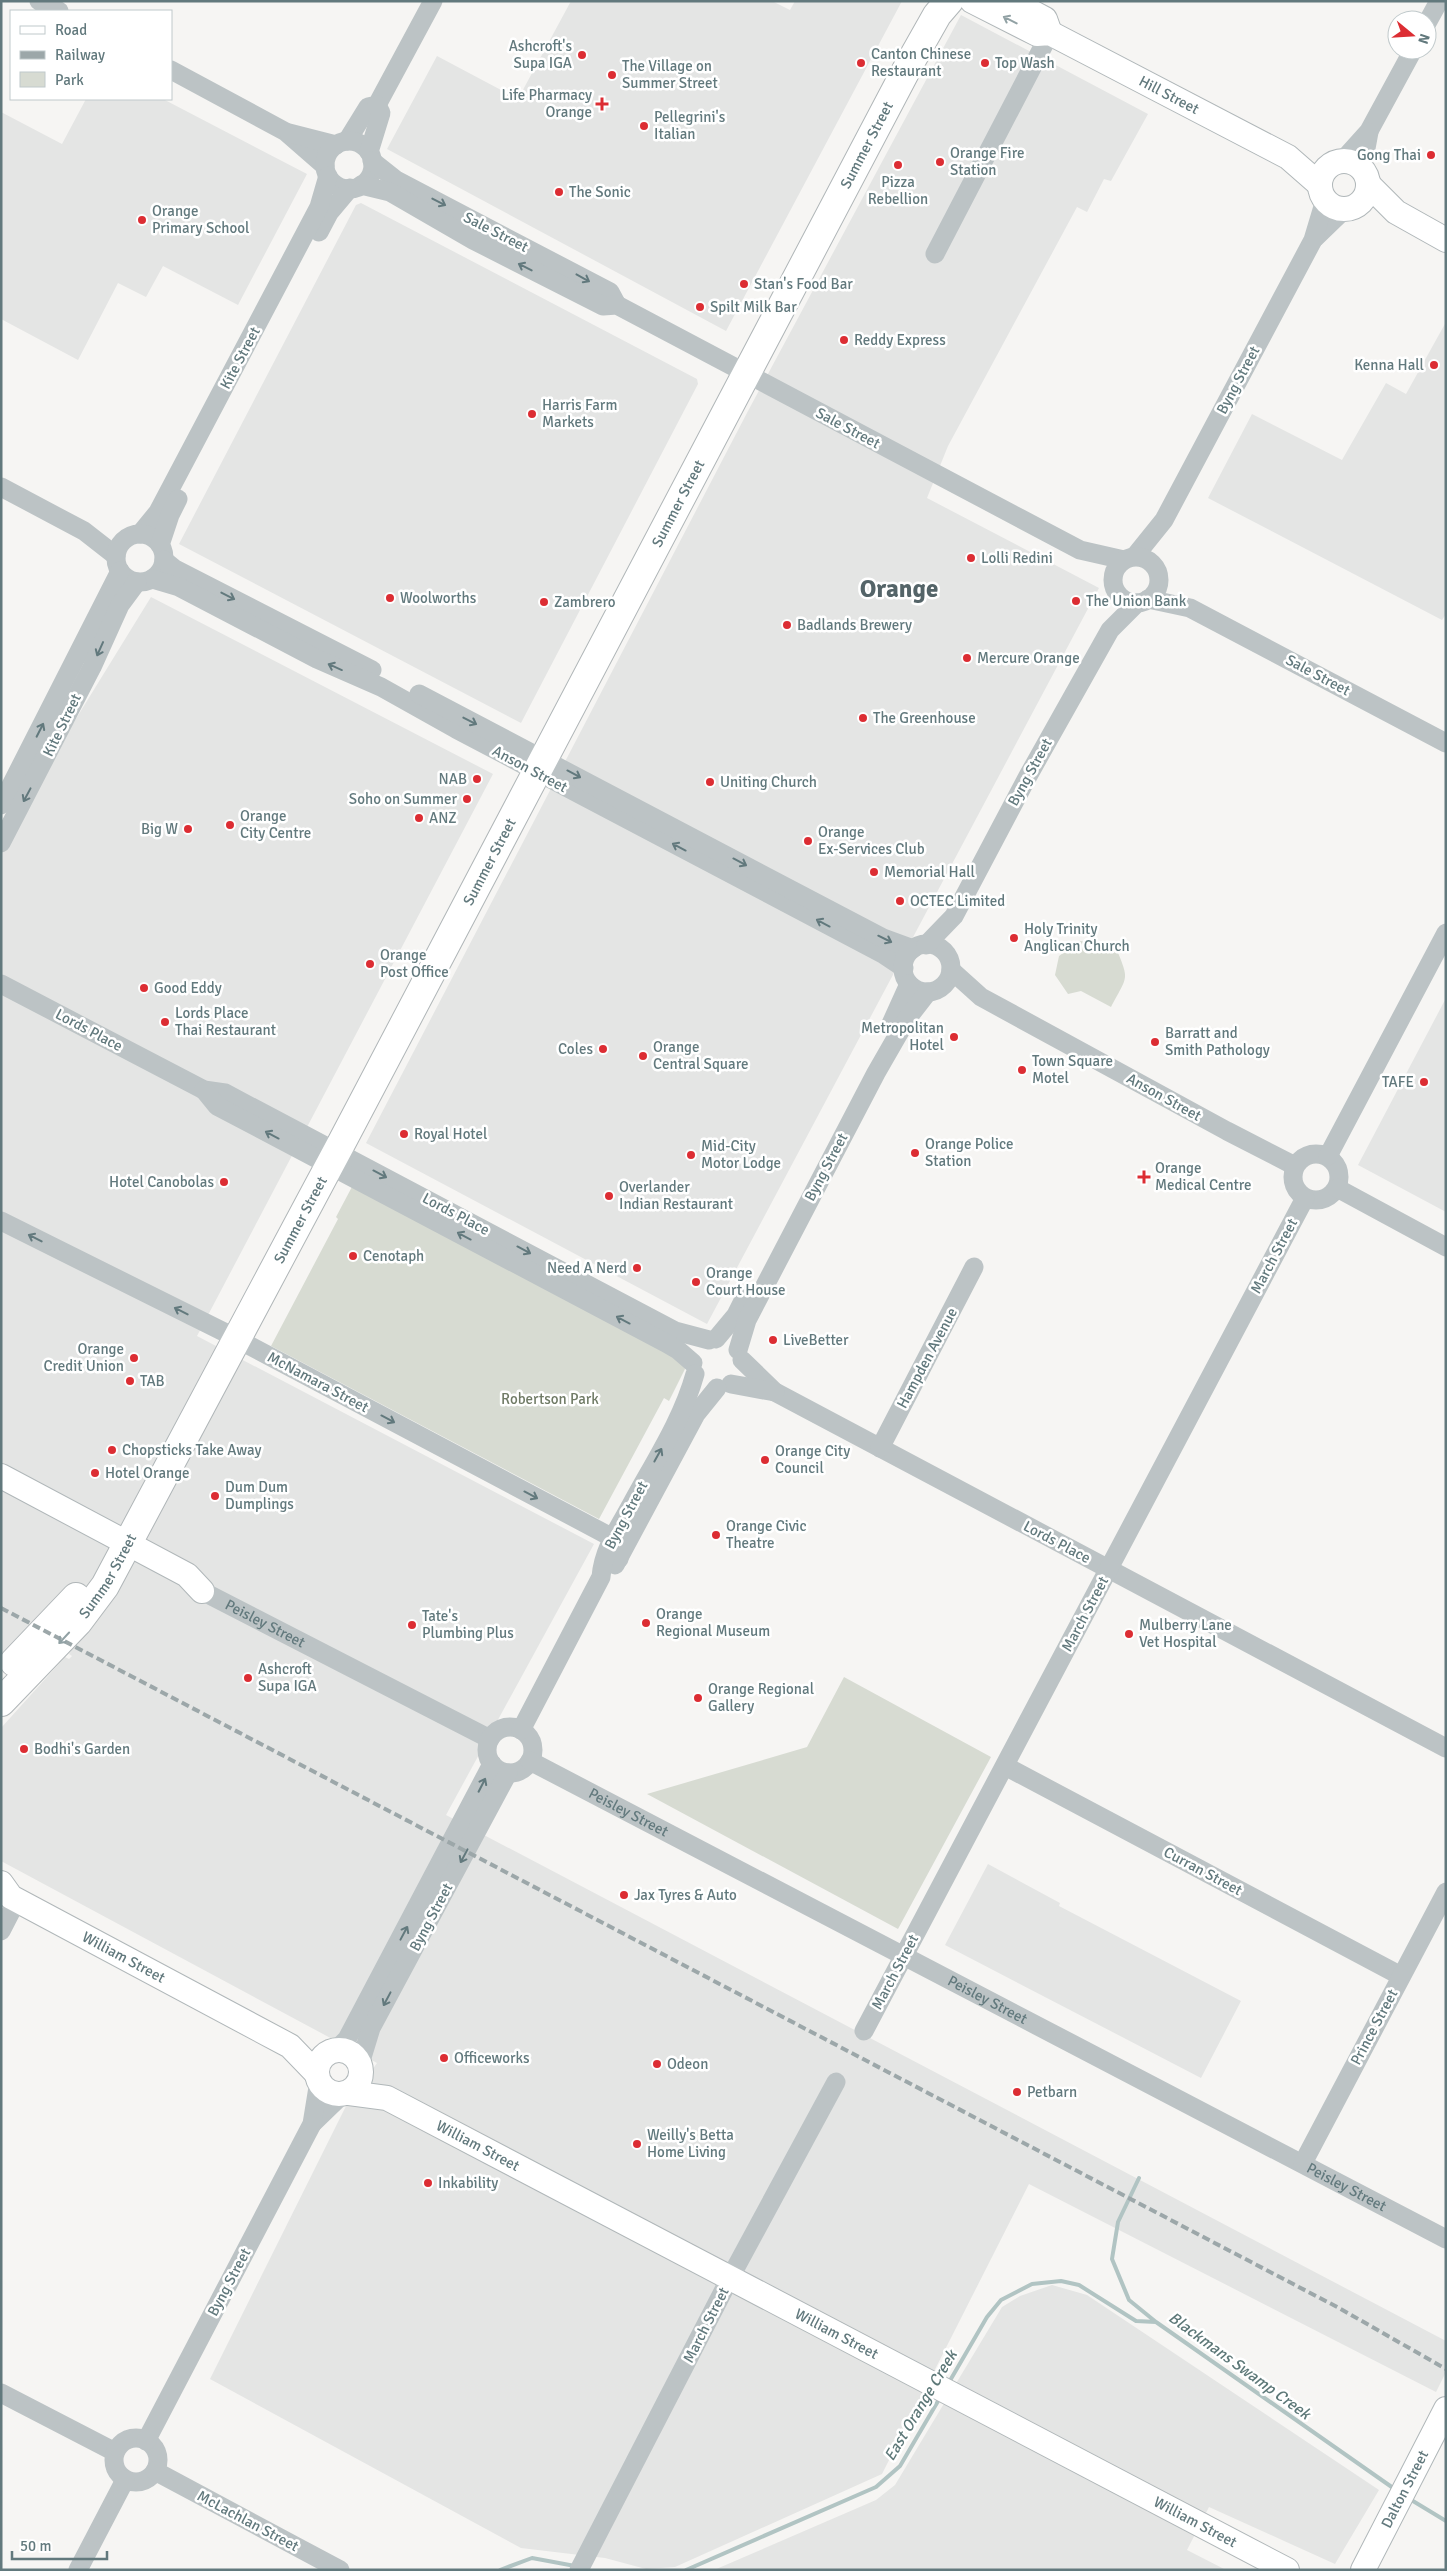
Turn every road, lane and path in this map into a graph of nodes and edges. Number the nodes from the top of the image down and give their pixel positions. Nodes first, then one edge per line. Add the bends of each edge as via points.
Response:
1 (39, 1) edge
2 (433, 1) edge
3 (923, 1) edge
4 (950, 1) edge
5 (972, 1) edge
6 (1011, 1) edge
7 (56, 10) edge
8 (1050, 33) junction
9 (1408, 60) edge
10 (172, 71) edge
11 (377, 105) junction
12 (286, 132) junction
13 (342, 143) junction
14 (371, 157) junction
15 (327, 171) junction
16 (1344, 185) junction
17 (356, 187) junction
18 (1446, 240) edge
19 (935, 254) dead end
20 (617, 305) junction
21 (738, 369) junction
22 (1, 487) edge
23 (1164, 520) junction
24 (84, 531) junction
25 (133, 536) junction
26 (1080, 550) junction
27 (162, 552) junction
28 (1129, 558) junction
29 (118, 564) junction
30 (1156, 570) junction
31 (145, 580) junction
32 (1116, 588) junction
33 (1143, 601) junction
34 (1190, 608) junction
35 (1110, 630) junction
36 (1446, 743) edge
37 (533, 762) junction
38 (1, 804) edge
39 (1, 843) edge
40 (954, 916) junction
41 (1446, 933) edge
42 (919, 947) junction
43 (949, 962) junction
44 (906, 976) junction
45 (1, 984) edge
46 (934, 990) junction
47 (981, 997) junction
48 (326, 1155) junction
49 (1328, 1156) junction
50 (1295, 1166) junction
51 (1337, 1188) junction
52 (1305, 1198) junction
53 (1, 1221) edge
54 (1446, 1247) edge
55 (974, 1268) dead end
56 (230, 1336) junction
57 (713, 1340) junction
58 (740, 1355) junction
59 (694, 1368) junction
60 (724, 1386) junction
61 (775, 1392) junction
62 (880, 1448) junction
63 (1, 1476) edge
64 (1, 1492) edge
65 (613, 1538) junction
66 (117, 1547) junction
67 (619, 1559) junction
68 (1109, 1569) junction
69 (601, 1577) junction
70 (202, 1591) joint
71 (1, 1676) edge
72 (1, 1702) edge
73 (521, 1730) junction
74 (490, 1739) junction
75 (1446, 1748) edge
76 (530, 1761) junction
77 (1004, 1766) junction
78 (500, 1768) junction
79 (1446, 1892) edge
80 (8, 1895) edge
81 (1, 1931) edge
82 (903, 1957) junction
83 (1401, 1976) junction
84 (864, 2031) dead end
85 (290, 2046) junction
86 (333, 2051) junction
87 (361, 2068) junction
88 (318, 2078) junction
89 (836, 2082) dead end
90 (345, 2094) junction
91 (387, 2098) junction
92 (312, 2124) junction
93 (1303, 2163) junction
94 (1446, 2239) edge
95 (730, 2278) junction
96 (1, 2393) edge
97 (1446, 2408) edge
98 (146, 2441) junction
99 (116, 2452) junction
100 (155, 2472) junction
101 (125, 2480) junction
102 (78, 2570) edge
103 (340, 2570) edge
104 (578, 2570) edge
105 (1287, 2570) edge
106 (1364, 2570) edge

1 - 7 street
2 - 11 street
3 - 21 highway, Summer Street
4 - 21 highway, Summer Street via 923,38
8 -> 5 main road, Hill Street via 1037,34
6 - 8 main road, Hill Street via 1045,19
8 - 16 main road, Hill Street
8 - 19 street
9 - 16 street, Byng Street
10 - 12 street
11 - 13 street via 368,108
11 - 14 street via 381,113
12 - 13 street
12 - 15 street
13 - 14 street via 360,143
13 - 15 street via 330,150
14 - 17 street via 370,175
14 -> 20 street, Sale Street via 396,180 610,292
15 - 17 street via 337,185
15 - 25 street, Kite Street via 319,207 158,512
16 - 18 main road
16 - 23 street, Byng Street
20 -> 17 street, Sale Street via 603,306 473,240 390,192
17 - 27 street, Kite Street via 329,213 170,515
20 - 21 street, Sale Street
21 - 26 street, Sale Street
21 - 37 highway, Summer Street
22 - 24 street
23 - 28 street, Byng Street
23 - 30 street, Byng Street
24 - 25 street
24 - 29 street
25 - 27 street via 148,535
25 - 29 street via 118,550
26 - 28 street, Sale Street
26 - 32 street, Sale Street
27 - 31 street via 158,574
27 -> 37 street, Anson Street via 175,569
28 - 30 street via 1142,557
28 - 32 street via 1115,570
29 - 31 street via 124,576
38 -> 29 street, Kite Street
30 - 33 street via 1157,589
30 - 34 street, Sale Street
37 -> 31 street, Anson Street via 317,659 179,587
31 -> 39 street, Kite Street via 120,605 92,667
32 - 33 street via 1124,599
32 - 35 street, Byng Street
33 - 34 street, Sale Street
33 - 35 street, Byng Street
34 - 36 street, Sale Street
35 - 40 street, Byng Street
37 -> 42 street, Anson Street via 883,938
44 -> 37 street, Anson Street via 883,954
37 - 48 highway, Summer Street
40 - 42 street, Byng Street
40 - 43 street, Byng Street
41 - 49 street
42 - 43 street via 938,947
42 - 44 street via 908,955
43 - 46 street via 950,977
43 - 47 street, Anson Street
44 - 46 street via 914,988
44 - 57 street, Byng Street via 900,1007 736,1315
45 - 48 street, Lords Place via 204,1090 225,1092
46 - 47 street, Anson Street
46 - 58 street, Byng Street via 907,1019 863,1097 747,1320
47 - 50 street, Anson Street
48 - 56 highway, Summer Street
48 -> 57 street, Lords Place via 674,1331
59 -> 48 street, Lords Place via 678,1350 666,1343
49 - 50 street via 1313,1153
49 - 51 street via 1338,1167
50 - 52 street via 1295,1188
51 - 52 street via 1326,1198
51 - 54 street
52 - 68 street, March Street
56 -> 53 street, McNamara Street
55 - 62 street, Hampden Avenue
56 -> 65 street, McNamara Street
56 - 66 highway, Summer Street
57 - 58 street via 725,1340
57 - 59 street via 697,1349
58 - 60 street via 740,1373
58 - 61 street, Lords Place
59 - 60 street via 703,1383
65 -> 59 street, Byng Street via 684,1408
60 - 61 street, Lords Place
60 - 67 street, Byng Street via 696,1414
61 - 62 street, Lords Place
62 - 68 street, Lords Place
63 - 66 main road, Peisley Street
64 - 66 main road, Peisley Street
65 - 67 street
65 - 69 street, Byng Street via 602,1561
66 - 70 main road, Peisley Street via 187,1575
66 - 71 highway, Summer Street
66 -> 72 highway, Summer Street via 105,1586 85,1614
67 - 69 street, Byng Street
68 - 75 street, Lords Place
68 - 77 street, March Street
69 - 73 street, Byng Street
70 - 74 street, Peisley Street
73 - 74 street via 500,1729
73 - 76 street via 531,1740
74 - 78 street via 487,1752
76 - 78 street via 521,1770
76 - 82 street, Peisley Street
77 - 82 street, March Street
77 - 83 street, Curran Street
86 -> 78 street, Byng Street via 348,2039
78 -> 87 street, Byng Street via 371,2028
79 - 83 street, Prince Street
80 - 81 street
80 - 85 main road, William Street
82 - 84 street, March Street
82 - 93 street, Peisley Street
83 - 93 street, Prince Street
85 - 86 main road, William Street
85 - 88 main road, William Street
86 - 87 main road via 348,2052 357,2058
86 - 88 main road via 320,2060
87 - 90 main road via 359,2083
87 - 91 main road, William Street
88 - 90 main road via 328,2092
88 - 92 street, Byng Street
89 - 95 street, March Street
90 - 91 main road, William Street
90 - 92 street, Byng Street
91 - 95 main road, William Street
92 - 98 street, Byng Street
93 - 94 street, Peisley Street
95 - 104 street, March Street
95 - 105 main road, William Street
96 - 99 street
97 - 106 main road, Dalton Street
98 - 99 street via 128,2439
98 - 100 street via 156,2451 158,2465
99 - 101 street via 116,2470
100 - 101 street via 142,2482
100 - 103 street, McLachlan Street
101 - 102 street

